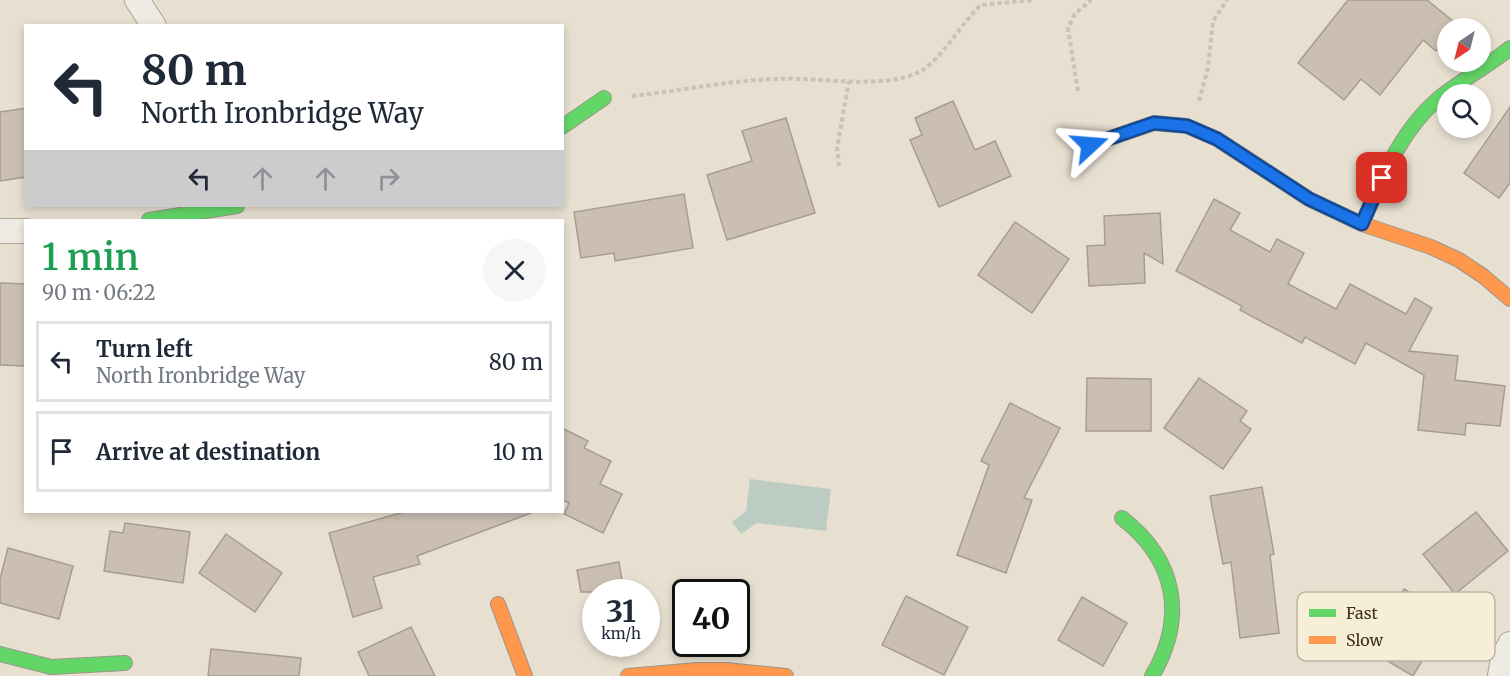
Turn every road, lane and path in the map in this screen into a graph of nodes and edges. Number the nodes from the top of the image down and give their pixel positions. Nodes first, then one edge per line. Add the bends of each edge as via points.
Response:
1 (137, 0) edge
2 (1032, 0) edge
3 (1091, 0) edge
4 (1226, 2) edge
5 (152, 24) edge
6 (1510, 48) edge
7 (849, 81) junction
8 (1078, 91) dead end
9 (604, 98) joint
10 (1197, 108) dead end
11 (564, 126) edge
12 (1090, 145) dead end
13 (839, 166) dead end
14 (227, 207) edge
15 (155, 219) edge
16 (1362, 224) junction
17 (0, 231) edge
18 (24, 231) edge
19 (1510, 299) edge
20 (1122, 518) dead end
21 (498, 604) dead end
22 (1510, 645) edge
23 (0, 654) edge
24 (125, 663) dead end
25 (760, 674) edge
26 (525, 676) edge
27 (628, 676) edge
28 (786, 676) edge
29 (1152, 676) edge
30 (1500, 676) edge

1 - 5 street
2 - 7 path via 981,5 921,71 894,78
3 - 8 path via 1075,14 1068,28
4 - 10 path via 1211,30 1208,68
6 - 16 street via 1437,100 1410,127
7 - 9 path via 777,79
7 - 13 path via 837,148
9 - 11 street
12 - 16 street via 1154,123 1187,126 1217,139 1309,199
14 - 15 street
16 - 19 street via 1459,260
17 - 18 street
20 - 29 street via 1155,552 1166,571 1173,605 1170,636
21 - 26 street
22 - 30 street
23 - 24 street via 51,667
25 - 27 street via 697,670
25 - 28 street

